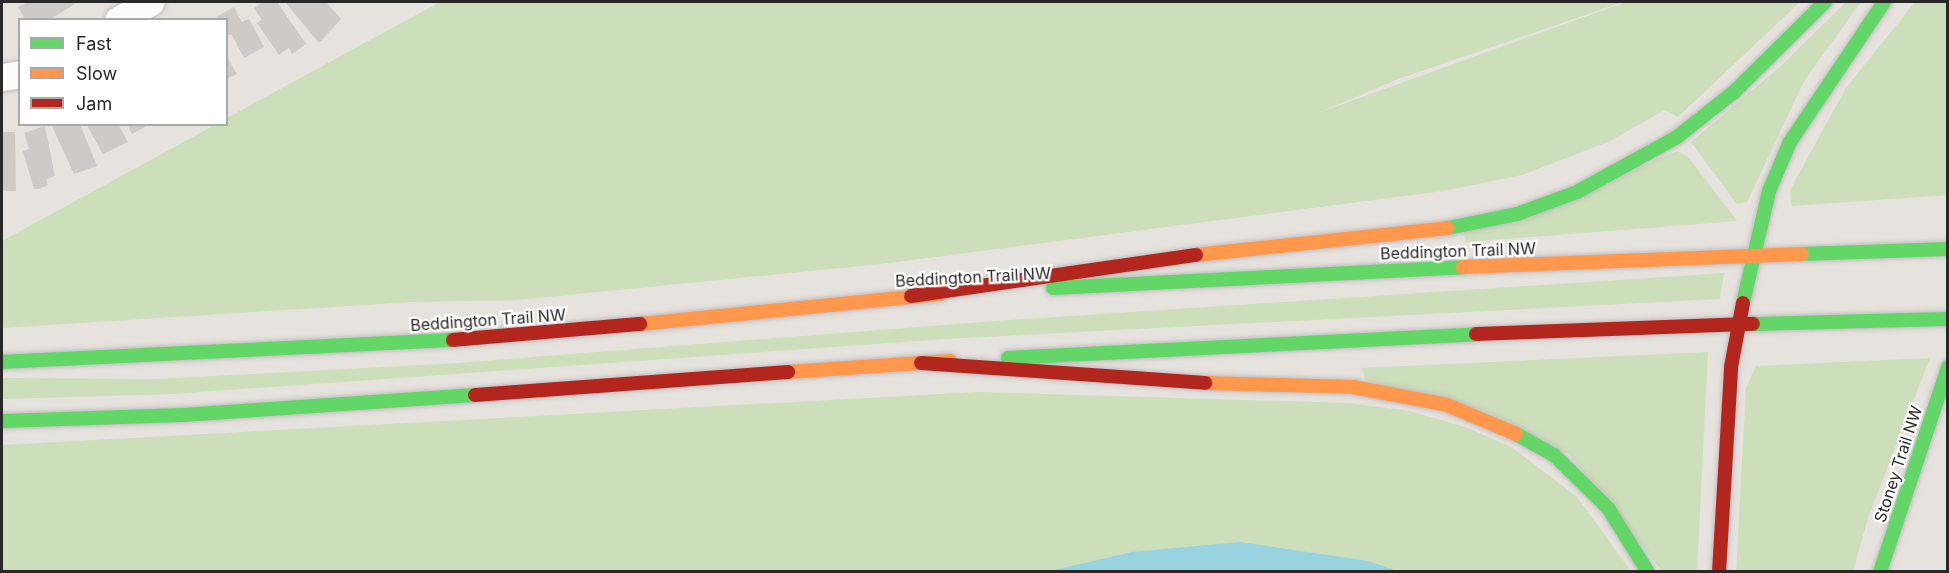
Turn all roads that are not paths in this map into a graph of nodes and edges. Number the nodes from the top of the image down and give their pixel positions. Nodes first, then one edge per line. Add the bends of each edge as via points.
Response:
1 (150, 2) edge
2 (1825, 2) edge
3 (1884, 2) edge
4 (122, 18) edge
5 (18, 74) edge
6 (2, 77) edge
7 (1947, 249) edge
8 (1751, 256) junction
9 (911, 296) junction
10 (1947, 319) edge
11 (1739, 327) junction
12 (2, 363) edge
13 (921, 363) junction
14 (1947, 367) edge
15 (2, 421) edge
16 (1648, 572) edge
17 (1719, 572) edge
18 (1880, 572) edge

1 - 4 street
2 - 9 main road via 1734,92 1677,136 1577,192 1517,214 1420,233 1202,254
3 - 8 main road via 1790,142 1769,191
5 - 6 street
7 - 8 main road, Beddington Trail NW
8 - 9 main road, Beddington Trail NW via 1411,269
8 - 11 main road
9 - 12 main road, Beddington Trail NW via 500,338
10 - 11 main road
11 - 13 main road via 1582,328
11 - 17 main road via 1726,417
13 - 15 main road via 183,415
13 - 16 main road via 1183,382 1353,387 1448,405 1520,435 1554,455 1608,508
14 - 18 main road, Stoney Trail NW

